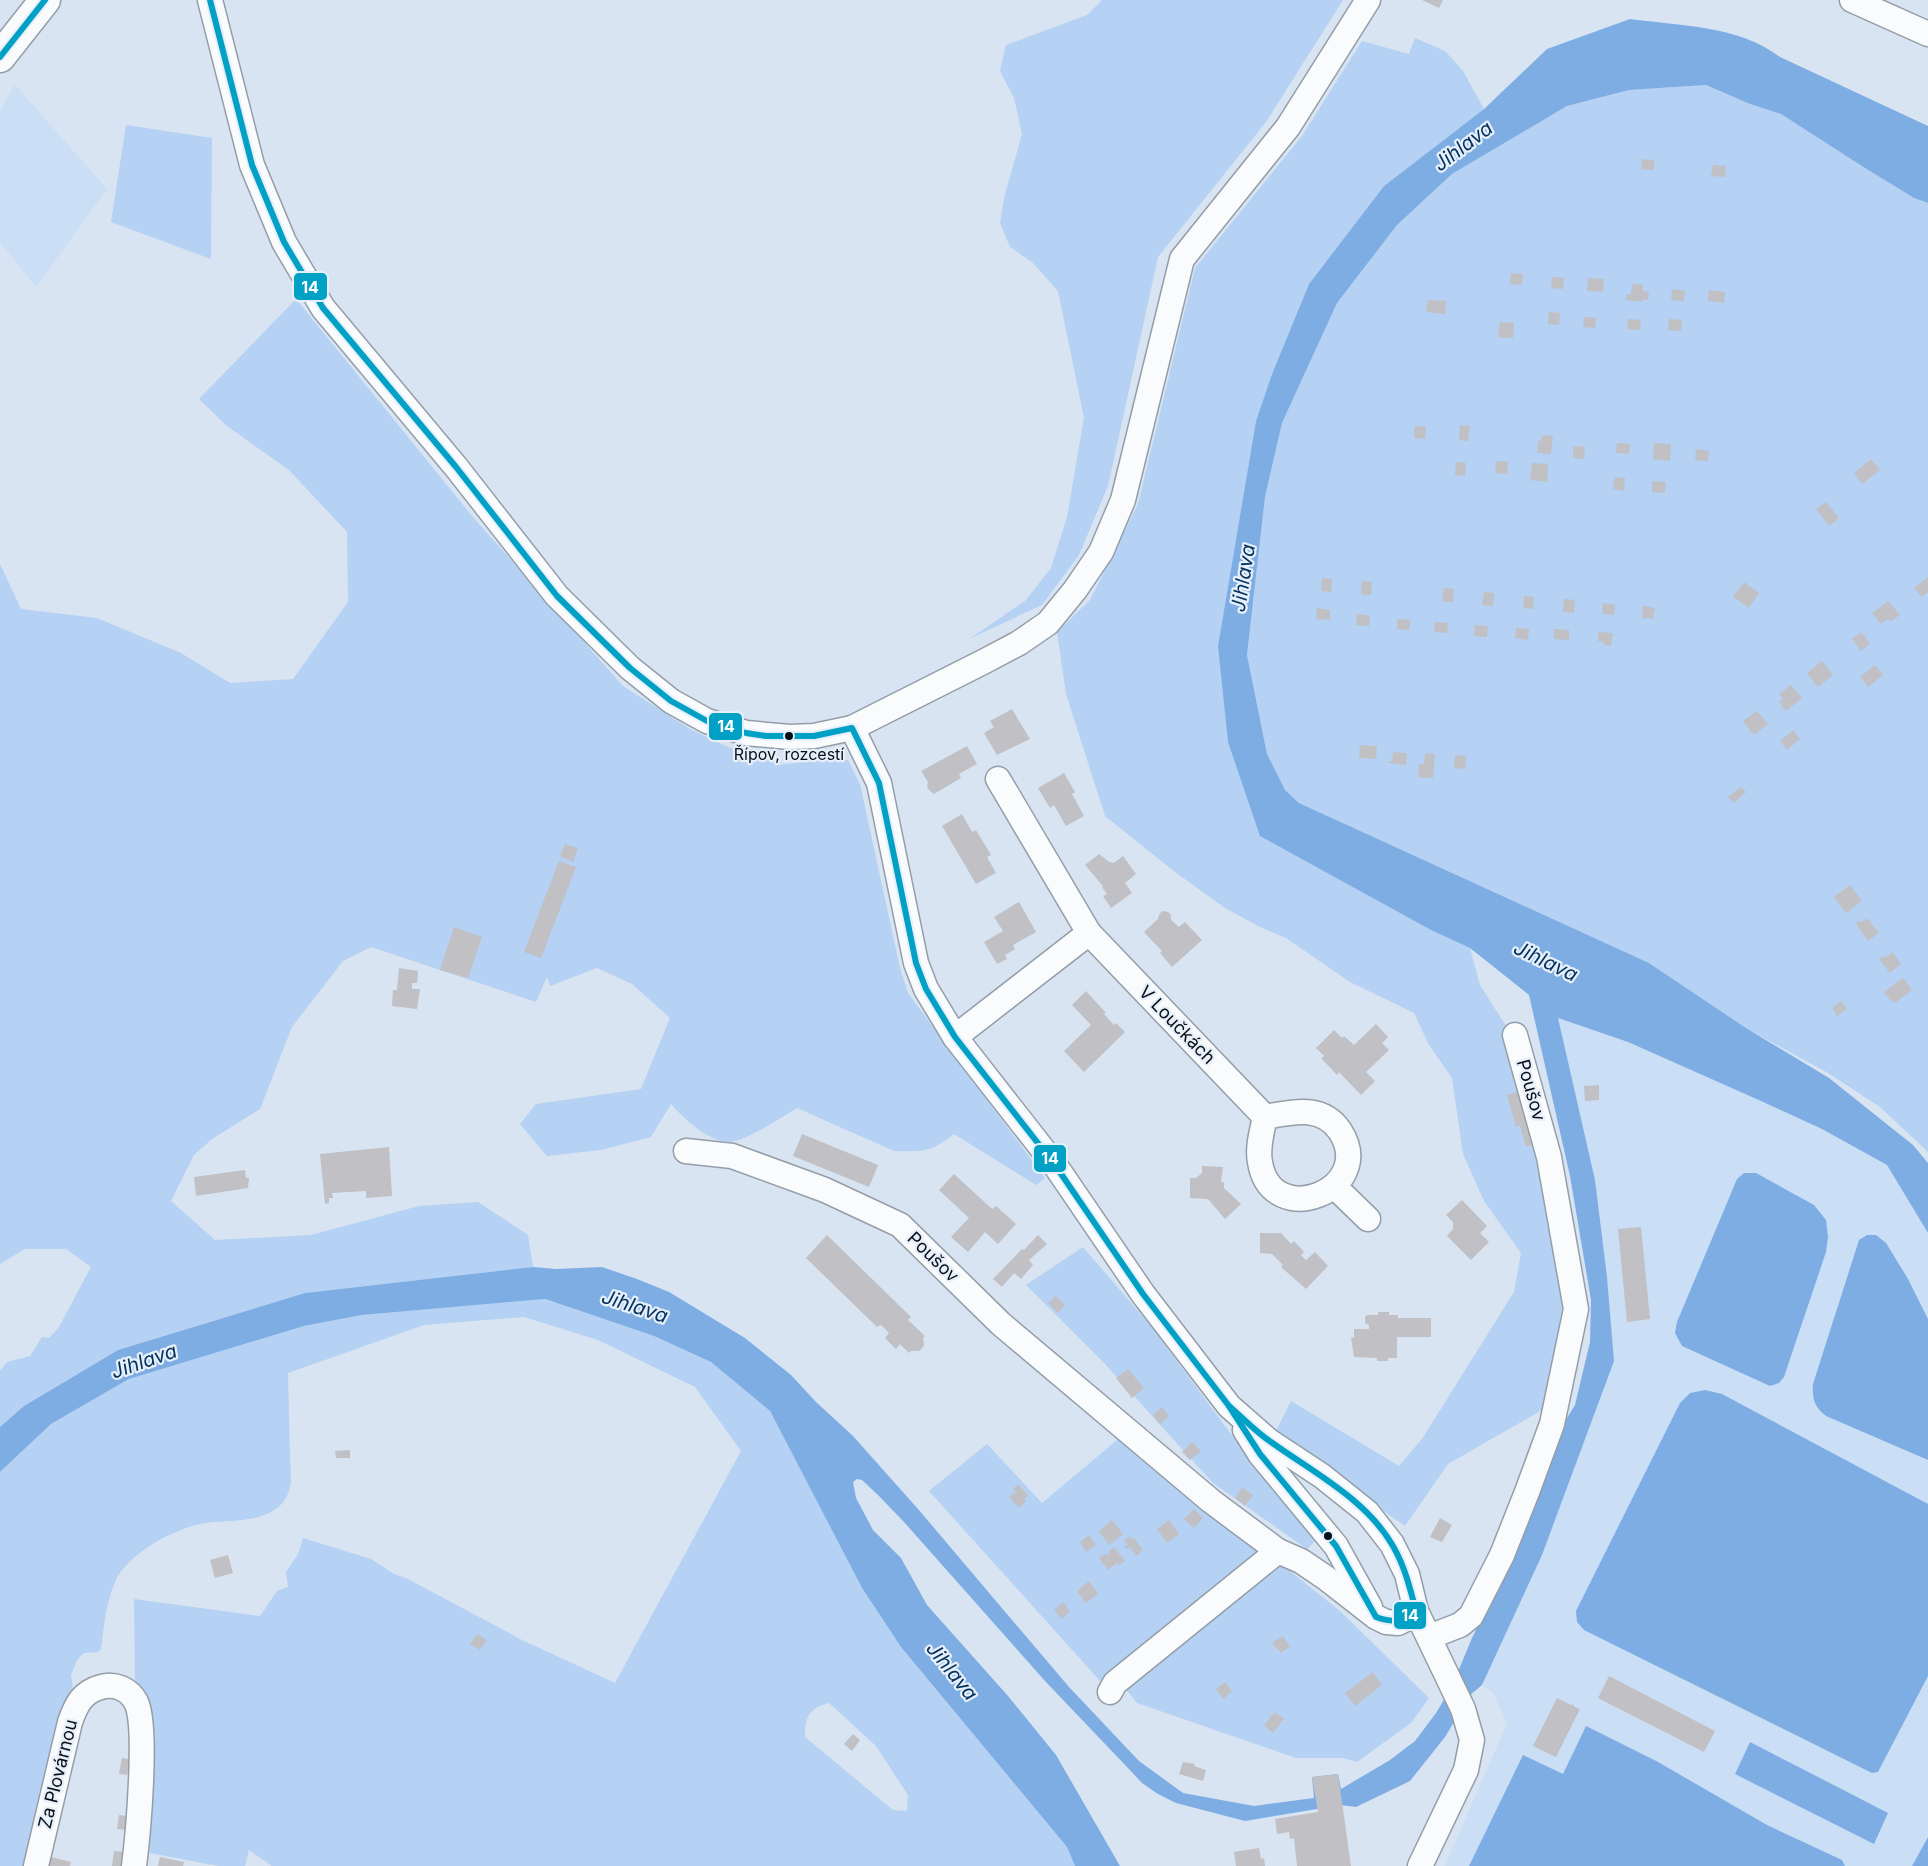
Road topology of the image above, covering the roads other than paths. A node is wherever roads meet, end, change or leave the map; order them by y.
1 (45, 0) edge
2 (210, 0) edge
3 (1368, 0) edge
4 (1852, 0) edge
5 (1928, 34) edge
6 (0, 57) edge
7 (852, 728) junction
8 (998, 779) dead end
9 (1089, 933) junction
10 (1515, 1035) dead end
11 (955, 1037) junction
12 (1265, 1117) junction
13 (686, 1151) dead end
14 (1334, 1186) junction
15 (1368, 1219) dead end
16 (1229, 1406) junction
17 (1278, 1551) junction
18 (1416, 1611) junction
19 (1376, 1617) junction
20 (1429, 1636) junction
21 (1110, 1692) dead end
22 (36, 1866) edge
23 (134, 1866) edge
24 (1420, 1866) edge

1 - 6 main road
2 - 7 street
3 - 7 street
4 - 5 street
7 - 11 street
8 - 9 street, V Loučkách
9 - 11 street
9 - 12 street, V Loučkách
10 - 20 street, Poušov
11 - 16 street
12 - 14 street
12 - 14 street
13 - 17 street, Poušov
14 - 15 street
16 - 18 street
16 - 19 street
17 - 19 street, Poušov
17 - 21 street
18 - 19 street
18 - 20 street
20 - 24 street
22 - 23 street, Za Plovárnou

